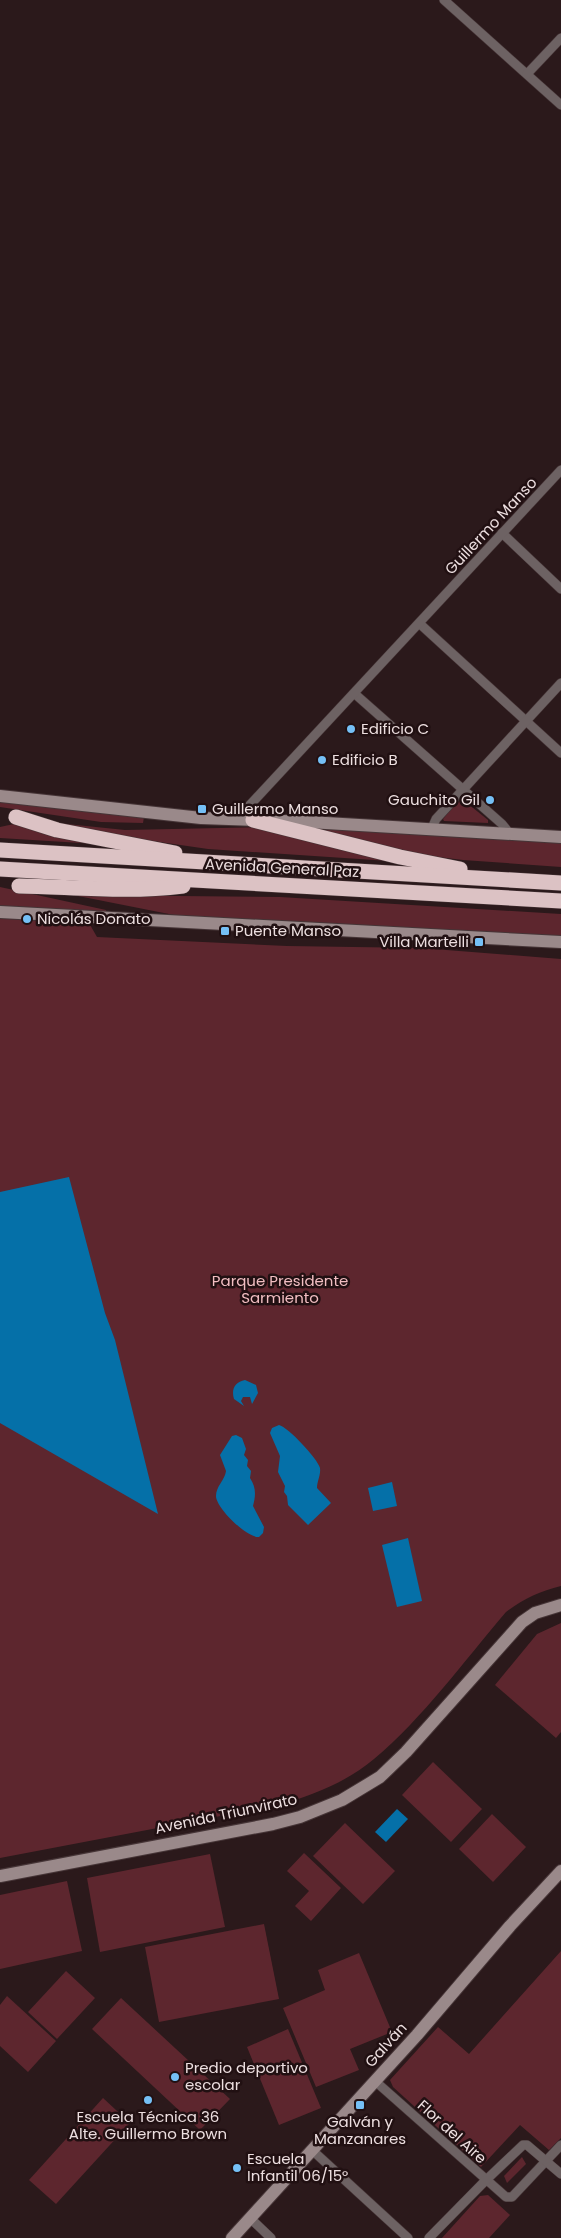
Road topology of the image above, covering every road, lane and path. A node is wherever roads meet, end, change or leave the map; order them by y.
1 (444, 0) edge
2 (561, 38) edge
3 (527, 74) junction
4 (561, 106) edge
5 (561, 470) edge
6 (502, 533) junction
7 (561, 588) edge
8 (420, 624) junction
9 (561, 683) edge
10 (355, 694) junction
11 (526, 721) junction
12 (561, 753) edge
13 (463, 791) junction
14 (0, 796) edge
15 (16, 817) dead end
16 (236, 820) junction
17 (253, 820) junction
18 (431, 830) junction
19 (510, 834) junction
20 (561, 837) edge
21 (0, 850) edge
22 (212, 862) junction
23 (0, 869) edge
24 (515, 880) junction
25 (219, 882) junction
26 (561, 883) edge
27 (19, 886) dead end
28 (561, 901) edge
29 (0, 912) edge
30 (561, 942) edge
31 (561, 1606) edge
32 (561, 1871) edge
33 (0, 1876) edge
34 (375, 2081) junction
35 (561, 2145) edge
36 (312, 2150) junction
37 (546, 2161) junction
38 (561, 2174) edge
39 (485, 2181) junction
40 (250, 2218) junction
41 (232, 2238) edge
42 (272, 2238) edge
43 (408, 2238) edge
44 (429, 2238) edge

1 - 3 street
2 - 3 street
3 - 4 street
5 - 6 street, Guillermo Manso
6 - 7 street
6 - 8 street, Guillermo Manso
8 - 10 street, Guillermo Manso
8 - 11 street
9 - 11 street
10 - 13 street
10 - 16 street, Guillermo Manso
11 - 12 street
11 - 13 street
13 - 18 street
13 - 19 street
14 - 16 street
15 - 22 highway
16 - 17 street
17 - 18 street
17 - 24 highway
18 - 19 street
19 - 20 street
21 - 22 highway, Avenida General Paz
22 - 24 highway, Avenida General Paz
23 - 25 highway, Avenida General Paz
24 - 26 highway, Avenida General Paz
25 - 27 highway
25 - 28 highway, Avenida General Paz
29 - 30 street
31 - 33 street, Avenida Triunvirato
32 - 34 street, Galván
34 - 36 street, Galván
34 - 39 street, Flor del Aire
35 - 37 street
36 - 40 street, Galván
36 - 43 street
37 - 38 street
37 - 39 street
37 - 39 street, Flor del Aire
39 - 44 street
40 - 41 street, Galván
40 - 42 street

